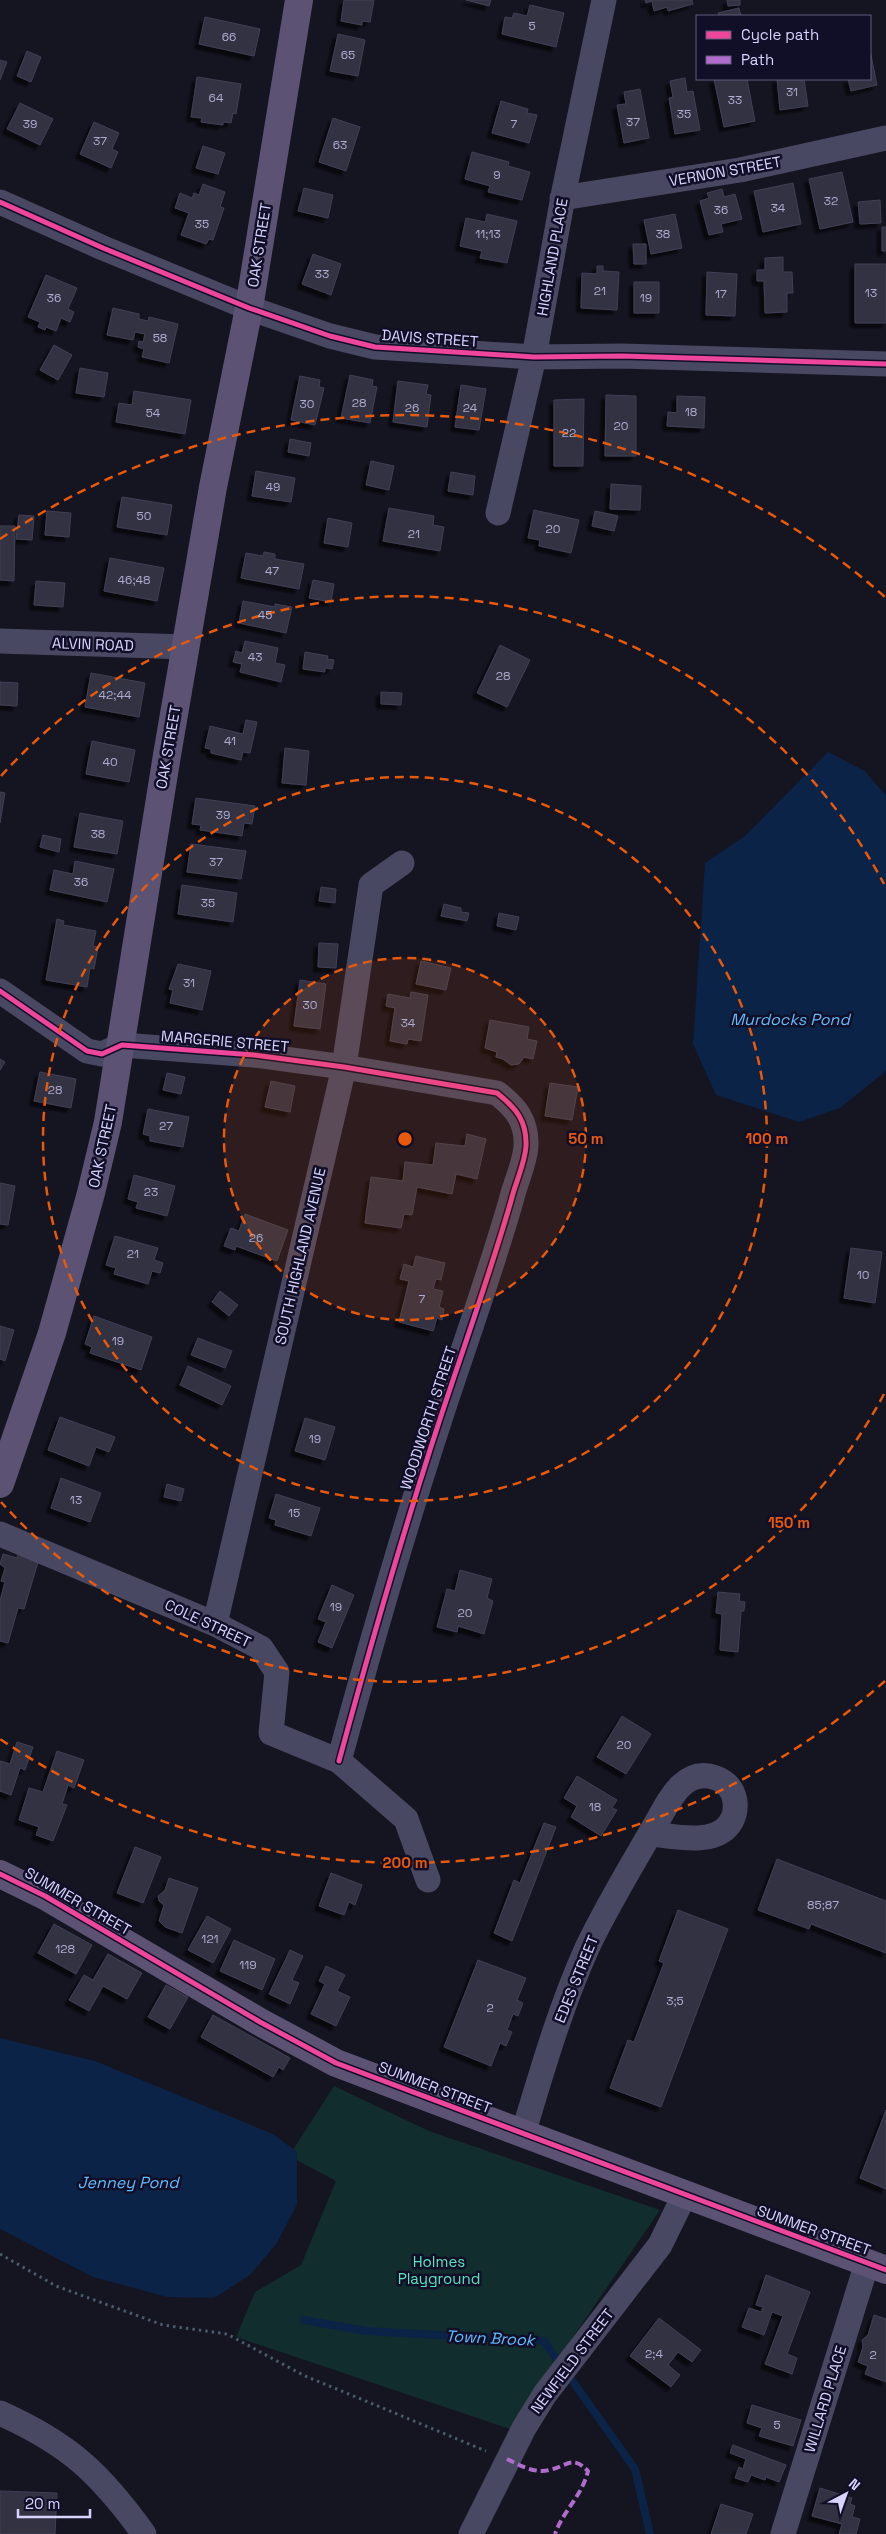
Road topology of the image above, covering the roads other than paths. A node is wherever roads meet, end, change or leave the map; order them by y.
1 (299, 0) edge
2 (604, 0) edge
3 (886, 138) edge
4 (562, 198) junction
5 (0, 202) edge
6 (249, 308) junction
7 (534, 356) junction
8 (886, 364) edge
9 (498, 513) dead end
10 (0, 641) edge
11 (186, 647) junction
12 (402, 863) dead end
13 (0, 991) edge
14 (122, 1045) junction
15 (344, 1067) junction
16 (497, 1093) joint
17 (0, 1484) edge
18 (0, 1534) edge
19 (215, 1624) junction
20 (339, 1761) junction
21 (651, 1834) dead end
22 (0, 1874) edge
23 (428, 1880) dead end
24 (523, 2134) junction
25 (684, 2196) junction
26 (876, 2267) edge
27 (0, 2414) edge
28 (144, 2534) edge
29 (471, 2534) edge
30 (783, 2534) edge

1 - 6 main road, OAK STREET
2 - 4 street, HIGHLAND PLACE
3 - 4 street, VERNON STREET
4 - 7 street, HIGHLAND PLACE
5 - 6 street, DAVIS STREET
6 - 7 street, DAVIS STREET
6 - 11 main road, OAK STREET
7 - 8 street, DAVIS STREET
7 - 9 street, HIGHLAND PLACE
10 - 11 street, ALVIN ROAD
11 - 14 main road, OAK STREET
12 - 15 street, SOUTH HIGHLAND AVENUE
13 - 14 street, MARGERIE STREET
14 - 15 street, MARGERIE STREET
14 - 17 main road, OAK STREET
15 - 16 street, MARGERIE STREET
15 - 19 street, SOUTH HIGHLAND AVENUE
16 - 20 street, WOODWORTH STREET
18 - 19 street, COLE STREET
19 - 20 street, COLE STREET
20 - 23 street, COLE STREET
21 - 24 street, EDES STREET
22 - 24 main road, SUMMER STREET
24 - 25 main road, SUMMER STREET
25 - 26 main road, SUMMER STREET
25 - 29 street, NEWFIELD STREET
26 - 30 street, WILLARD PLACE
27 - 28 street

